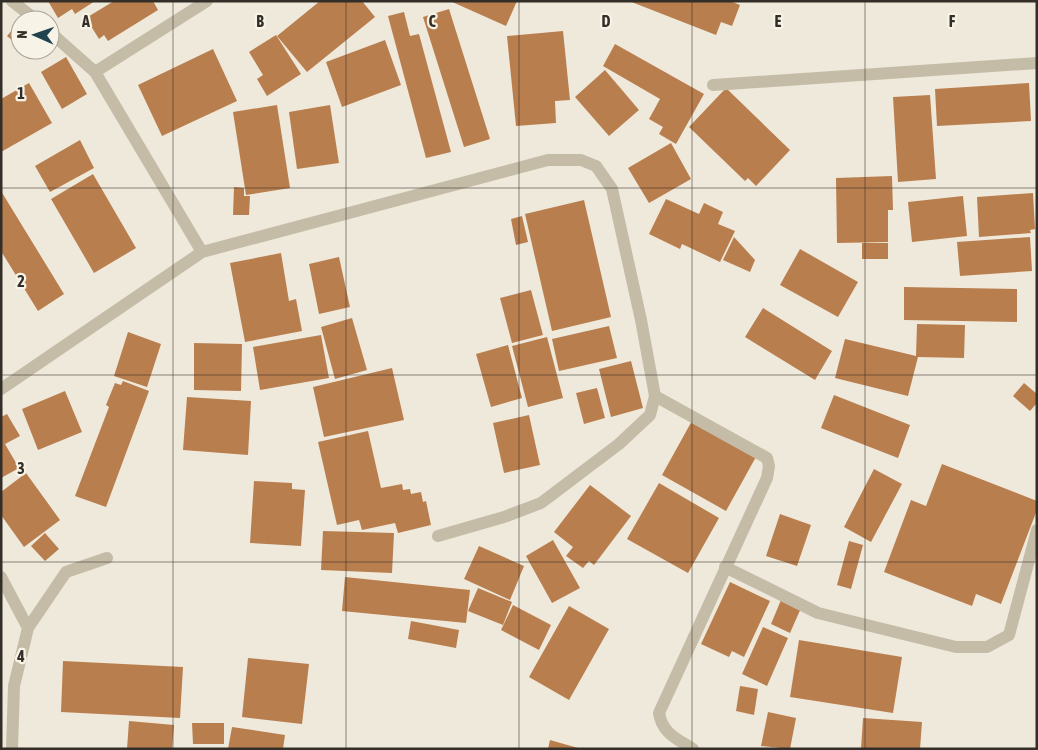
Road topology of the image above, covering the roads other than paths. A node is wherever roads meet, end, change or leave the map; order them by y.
1 (12, 1) edge
2 (206, 1) edge
3 (23, 10) edge
4 (60, 41) edge
5 (1037, 64) edge
6 (95, 72) junction
7 (713, 86) dead end
8 (202, 252) junction
9 (1, 388) edge
10 (655, 396) junction
11 (1037, 530) edge
12 (438, 536) dead end
13 (108, 558) dead end
14 (725, 567) junction
15 (1, 578) edge
16 (28, 628) junction
17 (12, 749) edge
18 (693, 749) edge

1 - 3 street
2 - 6 street
4 - 6 street
5 - 7 street
6 - 8 street
8 - 9 street
8 - 10 street
10 - 12 street
10 - 14 street
11 - 14 street
13 - 16 street
14 - 18 street
15 - 16 street
16 - 17 street

